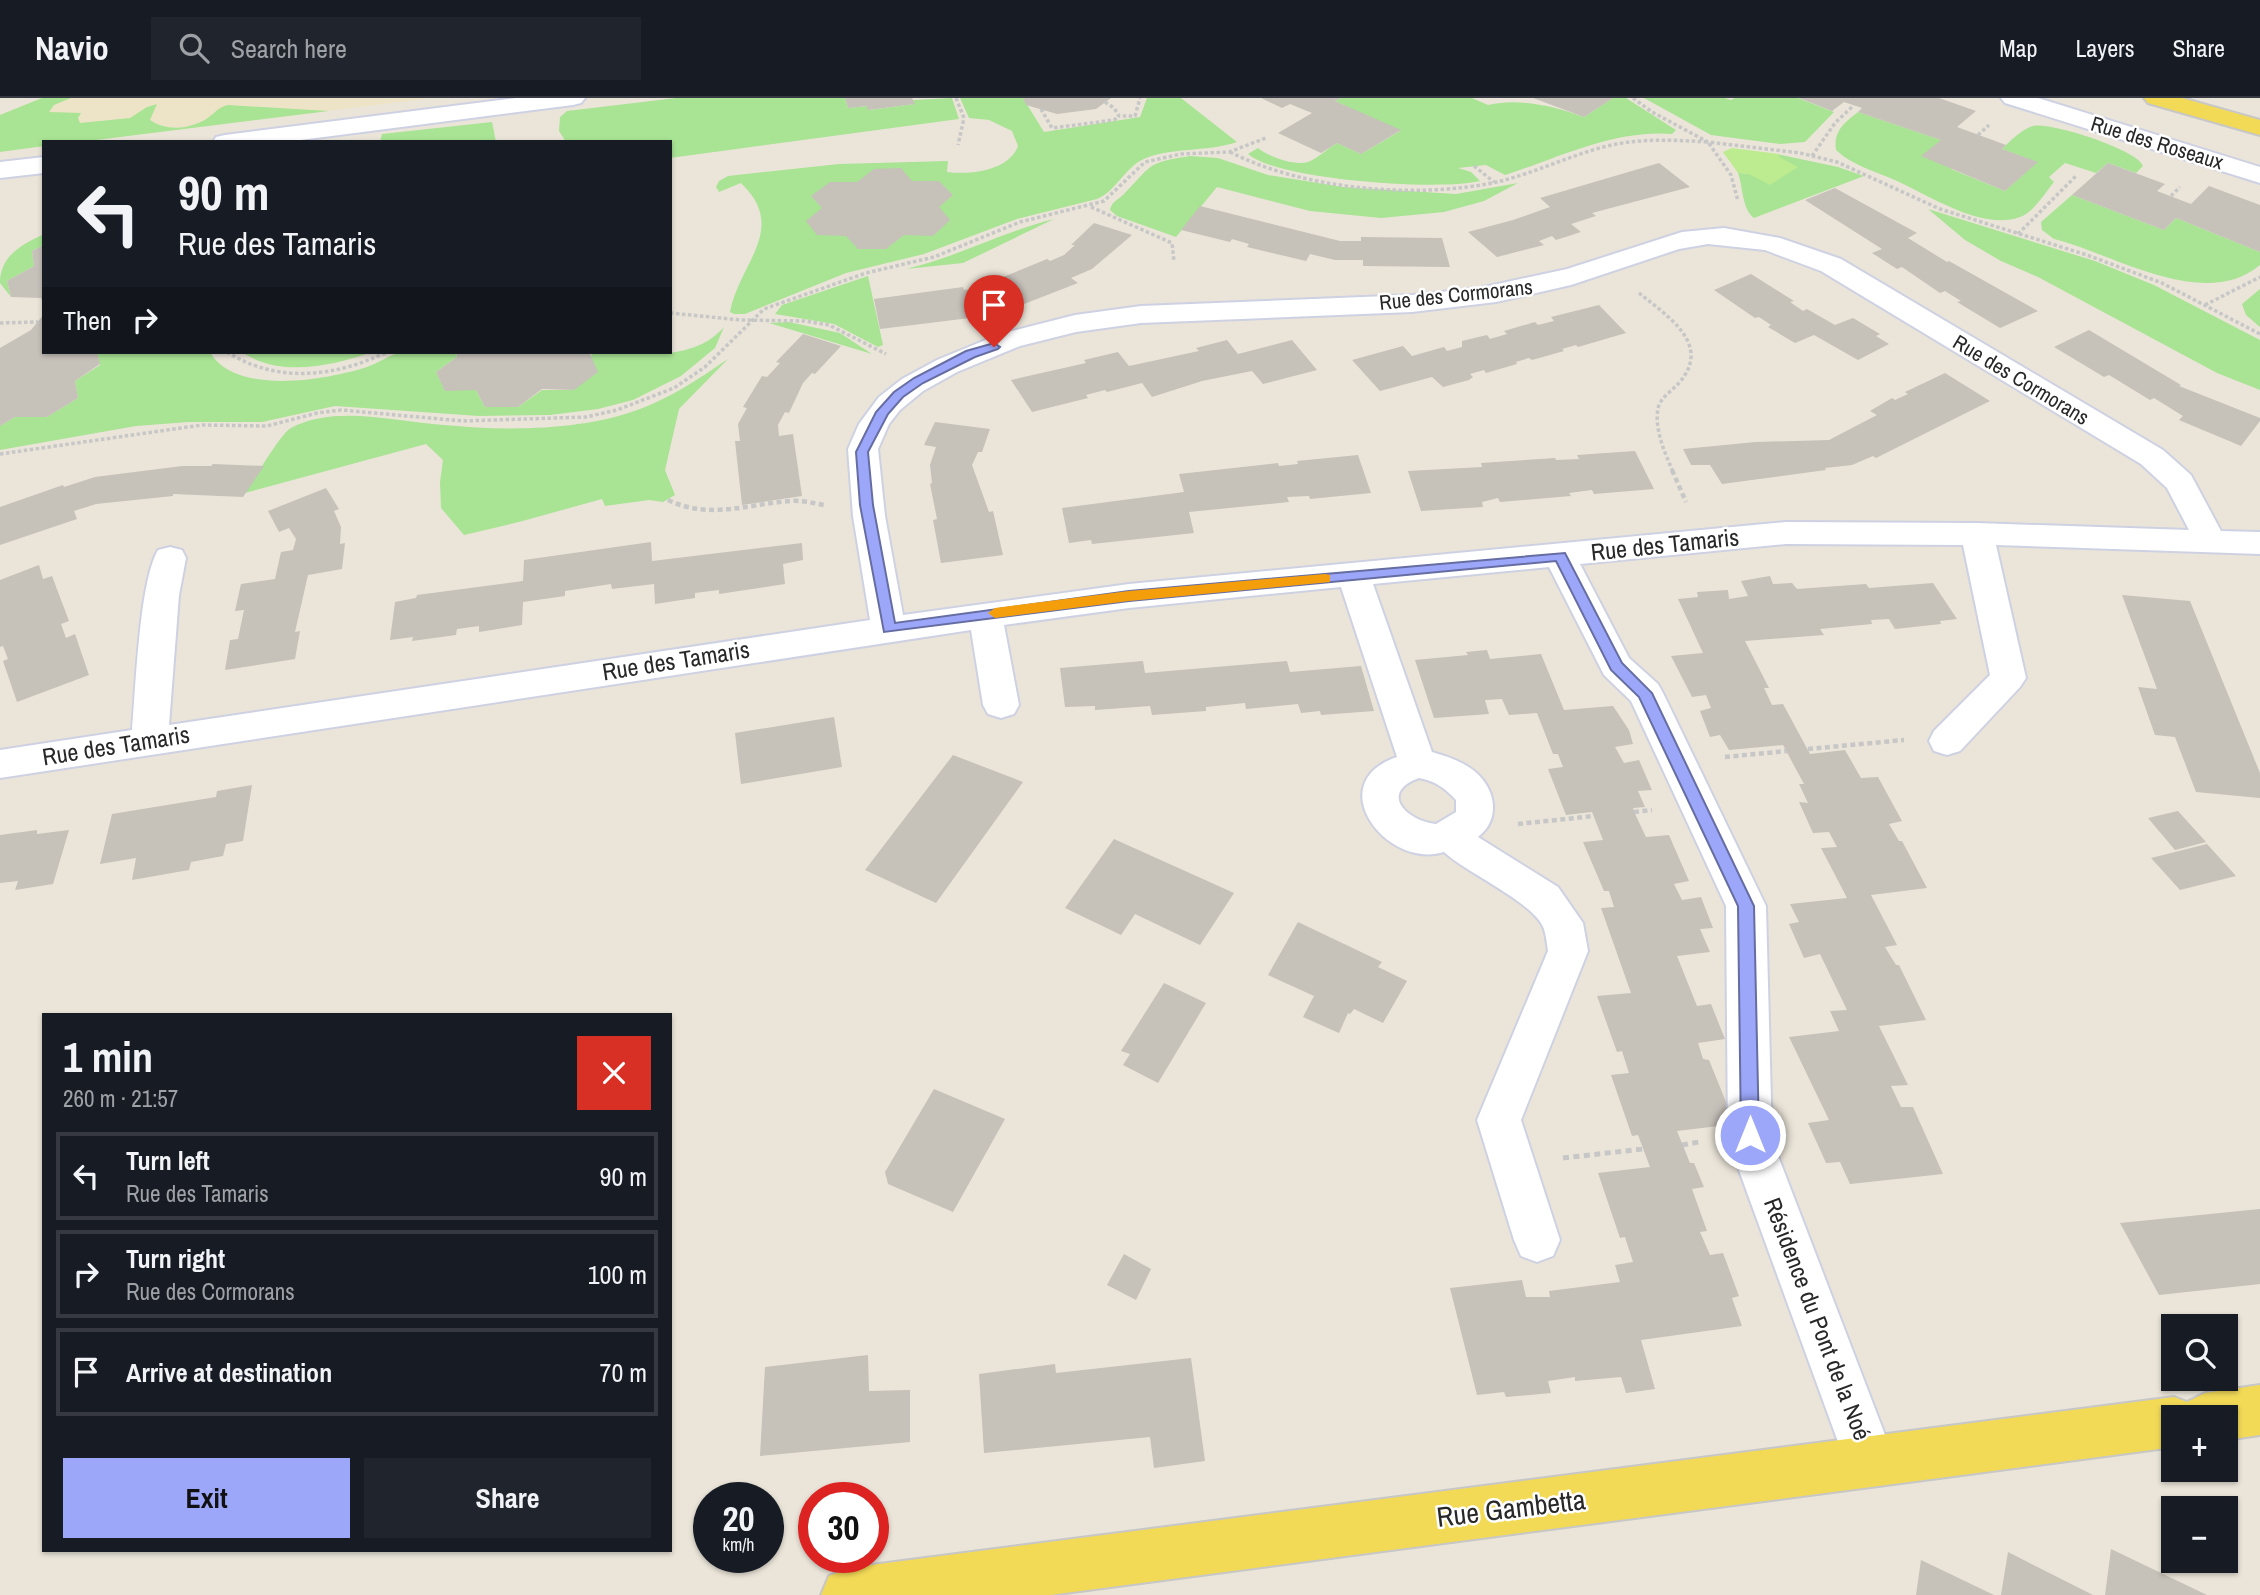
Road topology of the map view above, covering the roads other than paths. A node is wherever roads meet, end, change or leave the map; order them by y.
1 (573, 98) edge
2 (2014, 98) edge
3 (2156, 98) edge
4 (2260, 128) edge
5 (241, 140) edge
6 (42, 164) edge
7 (0, 170) edge
8 (2260, 175) edge
9 (1977, 534) junction
10 (2210, 540) junction
11 (2260, 543) edge
12 (1560, 556) junction
13 (170, 558) dead end
14 (1354, 576) junction
15 (985, 614) junction
16 (889, 629) junction
17 (1000, 705) dead end
18 (149, 741) junction
19 (1947, 741) road end
20 (0, 764) edge
21 (1418, 765) junction
22 (1461, 829) junction
23 (1537, 1240) dead end
24 (2260, 1410) edge
25 (2238, 1413) edge
26 (2161, 1424) edge
27 (1870, 1461) junction
28 (848, 1595) edge

1 - 5 street
2 - 8 street, Rue des Roseaux
3 - 4 main road
6 - 7 street
9 - 10 street, Rue des Tamaris
9 - 12 street, Rue des Tamaris
9 - 19 street
10 - 11 street, Rue des Tamaris
10 - 16 street, Rue des Cormorans
12 - 14 street, Rue des Tamaris
12 - 27 street, Résidence du Pont de la Noé
13 - 18 street
14 - 15 street, Rue des Tamaris
14 - 21 street
15 - 16 street, Rue des Tamaris
15 - 17 street
16 - 18 street, Rue des Tamaris
18 - 20 street, Rue des Tamaris
21 - 22 street
21 - 22 street
22 - 23 street
24 - 25 main road
26 - 27 main road, Rue Gambetta
27 - 28 main road, Rue Gambetta

